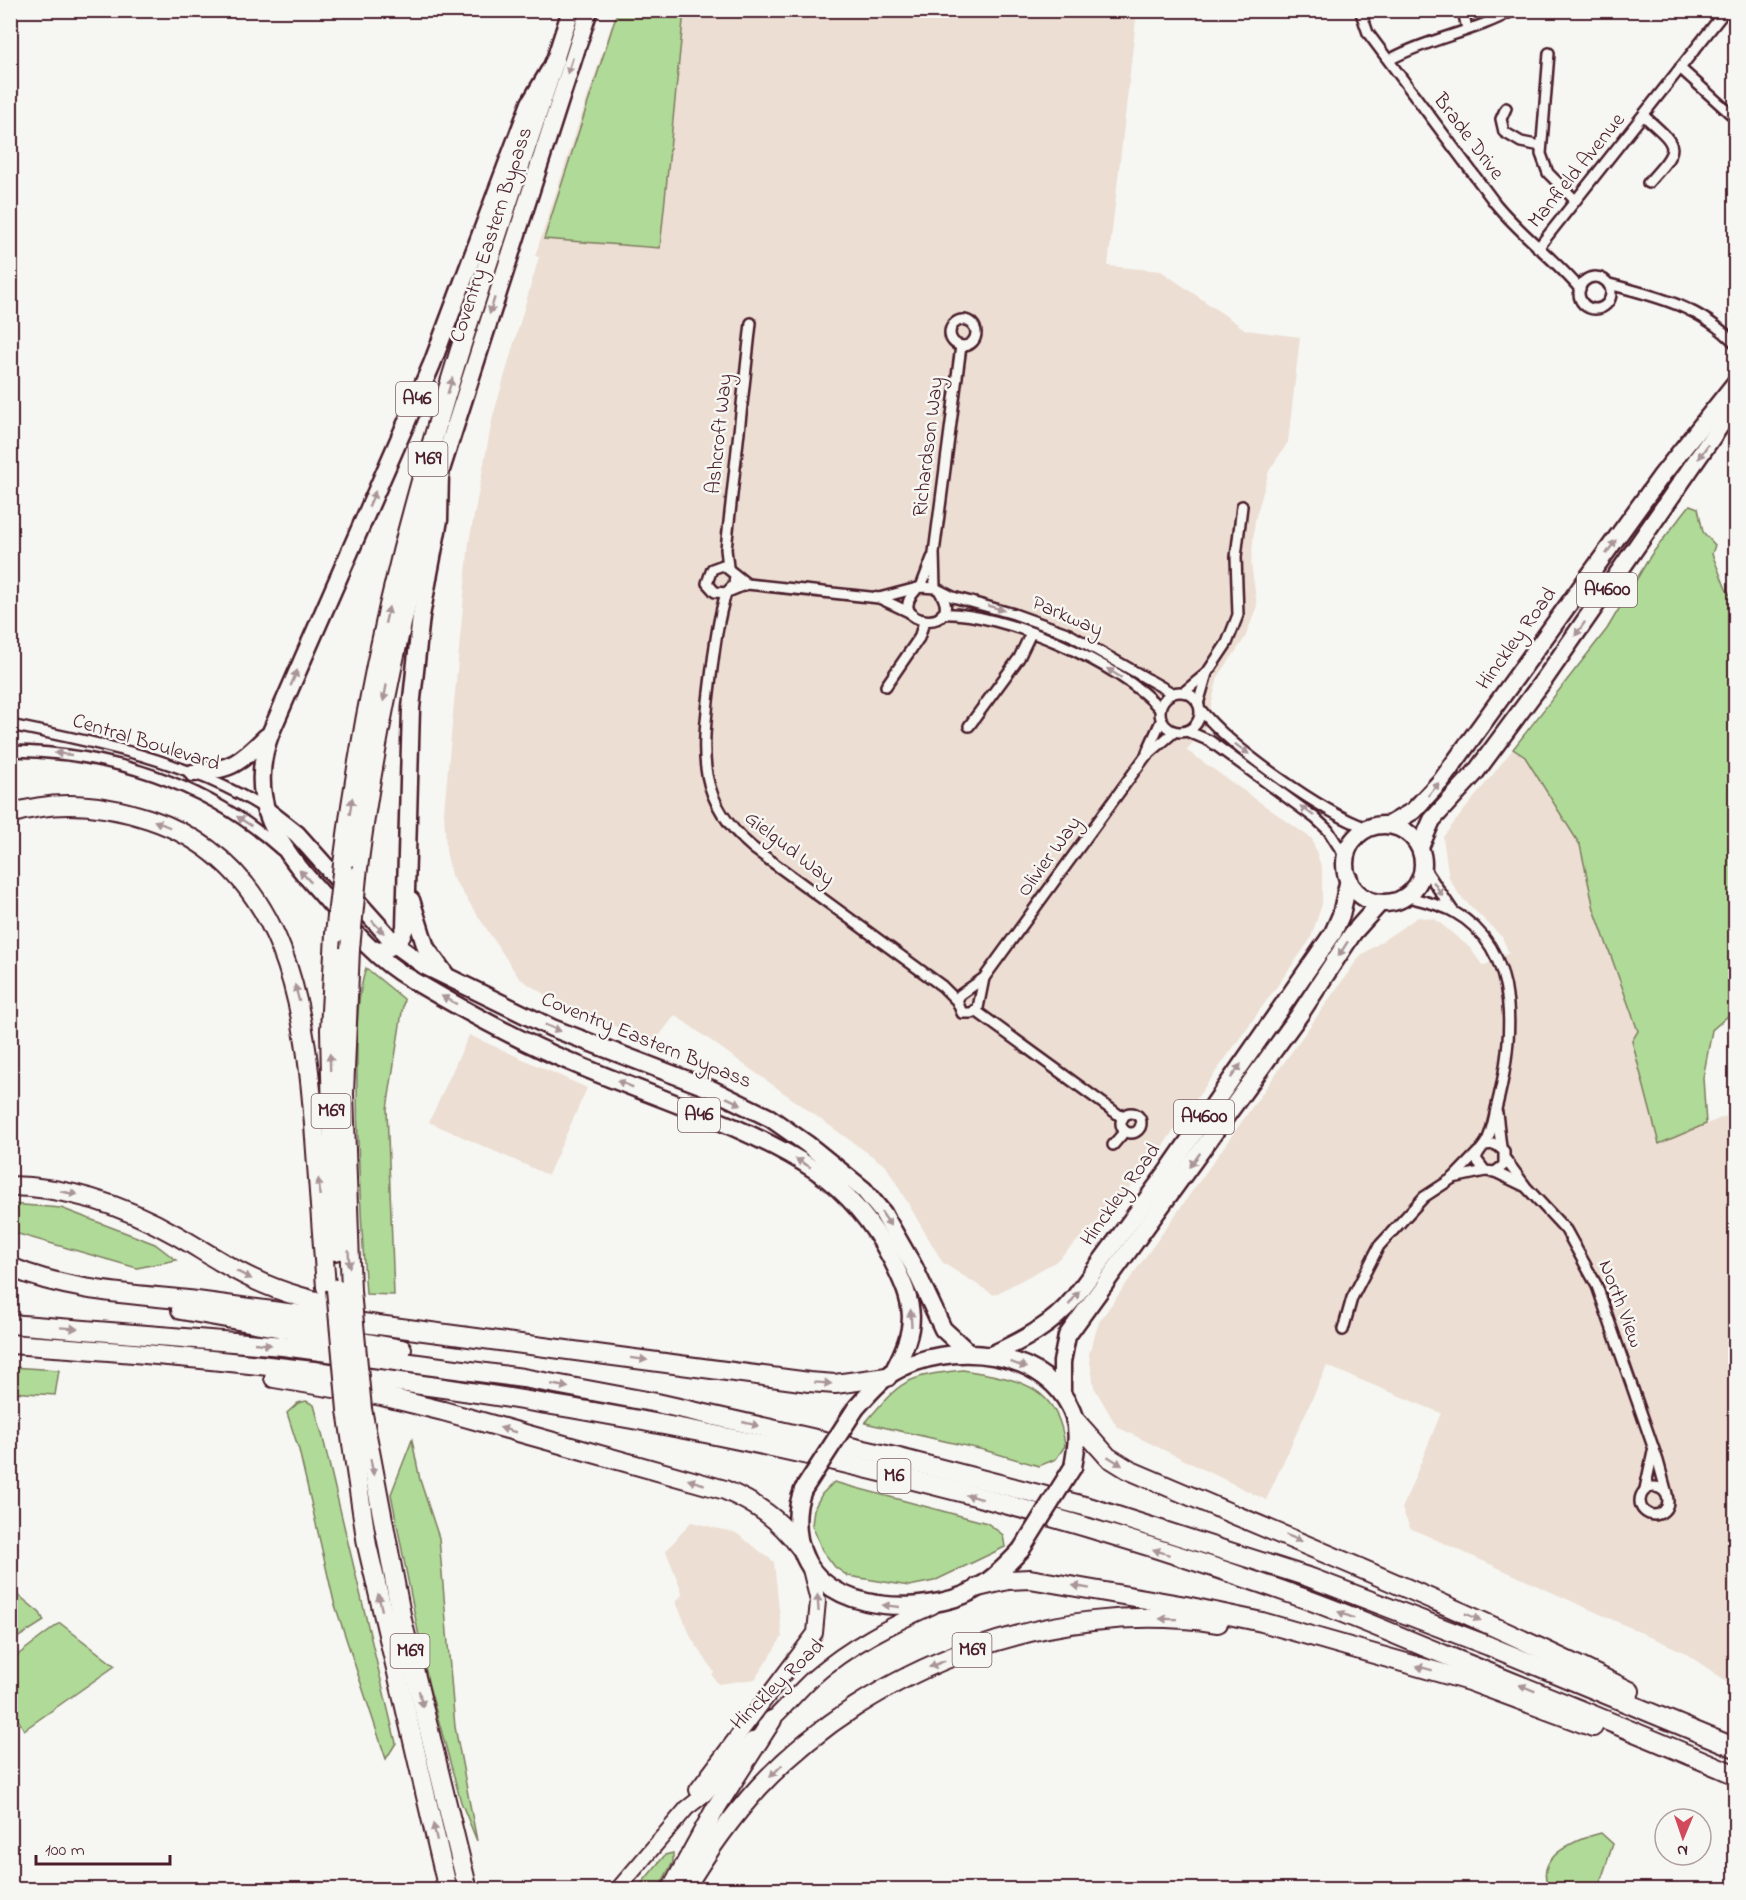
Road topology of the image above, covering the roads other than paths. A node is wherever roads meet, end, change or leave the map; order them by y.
1 (571, 10) edge
2 (589, 10) edge
3 (1360, 10) edge
4 (1463, 10) edge
5 (1514, 10) edge
6 (1721, 12) edge
7 (1467, 29) junction
8 (1549, 53) dead end
9 (1389, 60) junction
10 (554, 63) junction
11 (1680, 68) junction
12 (1506, 108) dead end
13 (1732, 115) dead end
14 (1644, 116) junction
15 (1541, 146) junction
16 (1648, 183) dead end
17 (1575, 200) junction
18 (1538, 248) junction
19 (1582, 285) junction
20 (1610, 289) junction
21 (751, 323) dead end
22 (1731, 336) edge
23 (1736, 344) edge
24 (961, 345) dead end
25 (1736, 382) edge
26 (1736, 403) edge
27 (440, 473) junction
28 (1242, 506) dead end
29 (726, 549) junction
30 (934, 553) junction
31 (718, 565) junction
32 (728, 567) junction
33 (735, 575) junction
34 (747, 584) junction
35 (919, 588) junction
36 (938, 590) junction
37 (715, 592) junction
38 (728, 592) junction
39 (879, 598) junction
40 (911, 613) junction
41 (942, 614) junction
42 (719, 618) junction
43 (924, 622) junction
44 (1031, 633) junction
45 (1208, 673) junction
46 (886, 686) dead end
47 (1184, 692) junction
48 (1172, 693) junction
49 (1199, 706) junction
50 (1160, 709) junction
51 (1161, 721) junction
52 (10, 725) edge
53 (969, 726) dead end
54 (1187, 731) junction
55 (271, 732) junction
56 (1174, 732) junction
57 (10, 751) edge
58 (1145, 757) junction
59 (193, 773) junction
60 (265, 809) junction
61 (10, 814) edge
62 (1389, 825) junction
63 (1366, 828) junction
64 (1420, 847) junction
65 (1344, 855) junction
66 (289, 858) junction
67 (1423, 866) junction
68 (350, 870) junction
69 (1348, 879) junction
70 (407, 888) junction
71 (1406, 896) junction
72 (1380, 903) junction
73 (1453, 912) junction
74 (396, 945) junction
75 (373, 950) junction
76 (984, 978) junction
77 (459, 984) junction
78 (962, 995) junction
79 (978, 999) junction
80 (976, 1011) junction
81 (1497, 1108) junction
82 (1123, 1118) junction
83 (1125, 1131) junction
84 (1113, 1145) dead end
85 (1485, 1145) junction
86 (1501, 1147) junction
87 (1478, 1152) junction
88 (1506, 1160) junction
89 (1485, 1171) junction
90 (1495, 1172) junction
91 (1454, 1178) junction
92 (10, 1186) edge
93 (1526, 1187) junction
94 (10, 1267) edge
95 (338, 1289) junction
96 (106, 1292) junction
97 (10, 1324) edge
98 (1343, 1330) dead end
99 (10, 1344) edge
100 (561, 1349) junction
101 (969, 1353) junction
102 (991, 1355) junction
103 (890, 1375) junction
104 (523, 1378) junction
105 (1062, 1394) junction
106 (355, 1410) junction
107 (1075, 1420) junction
108 (1653, 1450) junction
109 (1646, 1490) junction
110 (1667, 1494) junction
111 (800, 1547) junction
112 (810, 1566) junction
113 (978, 1587) junction
114 (948, 1600) junction
115 (1350, 1647) junction
116 (772, 1720) junction
117 (1736, 1743) edge
118 (1736, 1749) edge
119 (1736, 1775) edge
120 (1736, 1781) edge
121 (687, 1808) junction
122 (448, 1890) edge
123 (468, 1890) edge
124 (617, 1890) edge
125 (670, 1890) edge
126 (684, 1890) edge

1 - 10 highway, A46
2 -> 27 highway, Coventry Eastern Bypass / A46
3 - 9 street, Brade Drive
4 - 7 street
5 - 7 street
6 - 11 street, Manfield Avenue
7 - 9 street
8 - 15 street
9 - 18 street, Brade Drive
55 -> 10 highway, A46
68 -> 10 highway, M69
11 - 13 street
11 - 14 street, Manfield Avenue
12 - 15 street
14 - 16 street, Manfield Avenue
14 - 17 street, Manfield Avenue
15 - 17 street
17 - 18 street, Manfield Avenue
18 - 19 street, Brade Drive
19 - 20 street
19 - 20 street
20 - 22 street
21 - 29 street, Ashcroft Way
22 - 23 street
24 - 30 street, Richardson Way
62 -> 25 highway, Hinckley Road / A4600
26 -> 64 highway, A4600
27 -> 68 highway, M69
27 - 70 highway, A46
28 - 45 street
29 - 31 street, Ashcroft Way
29 - 32 street, Ashcroft Way
30 - 35 street, Richardson Way
30 - 36 street, Richardson Way
31 - 32 street
31 - 37 street, Ashcroft Way
32 - 33 street
33 - 34 street
33 - 38 street
34 - 38 street
34 - 39 street
35 - 36 street
35 - 39 street
35 - 40 street
36 - 41 street
36 -> 48 street, Parkway
37 - 38 street
37 - 42 street, Gielgud Way
38 - 42 street, Gielgud Way
39 - 40 street
40 - 43 street
41 - 43 street
41 - 44 street, Parkway
42 - 78 street, Gielgud Way
43 - 46 street
50 -> 44 street, Parkway
44 - 53 street
45 - 47 street
45 - 49 street
47 - 48 street
47 - 49 street
48 - 50 street
49 - 54 street
49 -> 63 street
50 - 51 street
51 - 56 street
51 - 58 street, Olivier Way
52 - 59 street, Central Boulevard
54 - 56 street
65 -> 54 street
55 - 59 highway, A46
55 - 60 highway, A46
56 - 58 street, Olivier Way
66 -> 57 street, Central Boulevard
58 - 76 street, Olivier Way
59 - 60 street, Central Boulevard
60 - 66 highway, A46
60 -> 74 highway, Coventry Eastern Bypass / A46
95 -> 61 highway
62 - 63 highway
62 - 64 highway
63 - 65 highway
64 - 67 highway
65 - 69 highway
75 -> 66 highway, A46
67 - 71 highway
67 -> 73 street
68 -> 95 highway, M69, bridge
95 -> 68 highway, M69, bridge
69 - 72 highway
102 -> 69 highway, Hinckley Road / A4600
70 - 74 highway, A46
70 - 77 highway, A46
71 - 72 highway
71 - 73 street
72 -> 105 highway, Hinckley Road / A4600
73 - 81 street
74 - 75 highway
74 - 77 highway, Coventry Eastern Bypass / A46
103 -> 75 highway, A46
76 - 78 street, Olivier Way
76 - 79 street, Olivier Way
77 -> 101 highway, Coventry Eastern Bypass / A46
78 - 79 street
78 - 80 street
79 - 80 street
80 - 82 street
81 - 85 street
81 - 86 street
82 - 83 street
82 - 83 street
83 - 84 street
85 - 86 street
85 - 87 street
86 - 88 street
87 - 89 street
87 - 91 street
88 - 90 street
88 - 93 street
89 - 90 street
89 - 91 street
90 - 93 street
91 - 98 street
92 -> 100 highway
93 - 108 street, North View
94 - 96 highway
95 - 106 highway, M69, bridge
95 - 106 highway, M69, bridge
96 - 100 highway
96 - 104 highway
97 -> 104 highway, M6
111 -> 99 highway
119 -> 99 highway, M6
100 -> 103 highway
101 - 102 highway
101 - 103 highway
102 -> 105 highway
103 - 111 highway, bridge
104 -> 118 highway, M6
105 - 107 highway
122 -> 106 highway, M69
106 -> 123 highway, M69
107 - 113 highway, bridge
107 -> 117 highway
108 - 109 street, North View
108 - 110 street, North View
109 - 110 street
109 - 110 street
111 - 112 highway
114 -> 112 highway
121 -> 112 main road, Hinckley Road
113 - 114 highway
115 -> 113 highway
114 - 116 main road, Hinckley Road
120 -> 115 highway
115 -> 126 highway, M69
116 - 121 main road, Hinckley Road
116 - 125 highway
121 - 124 main road, Hinckley Road

